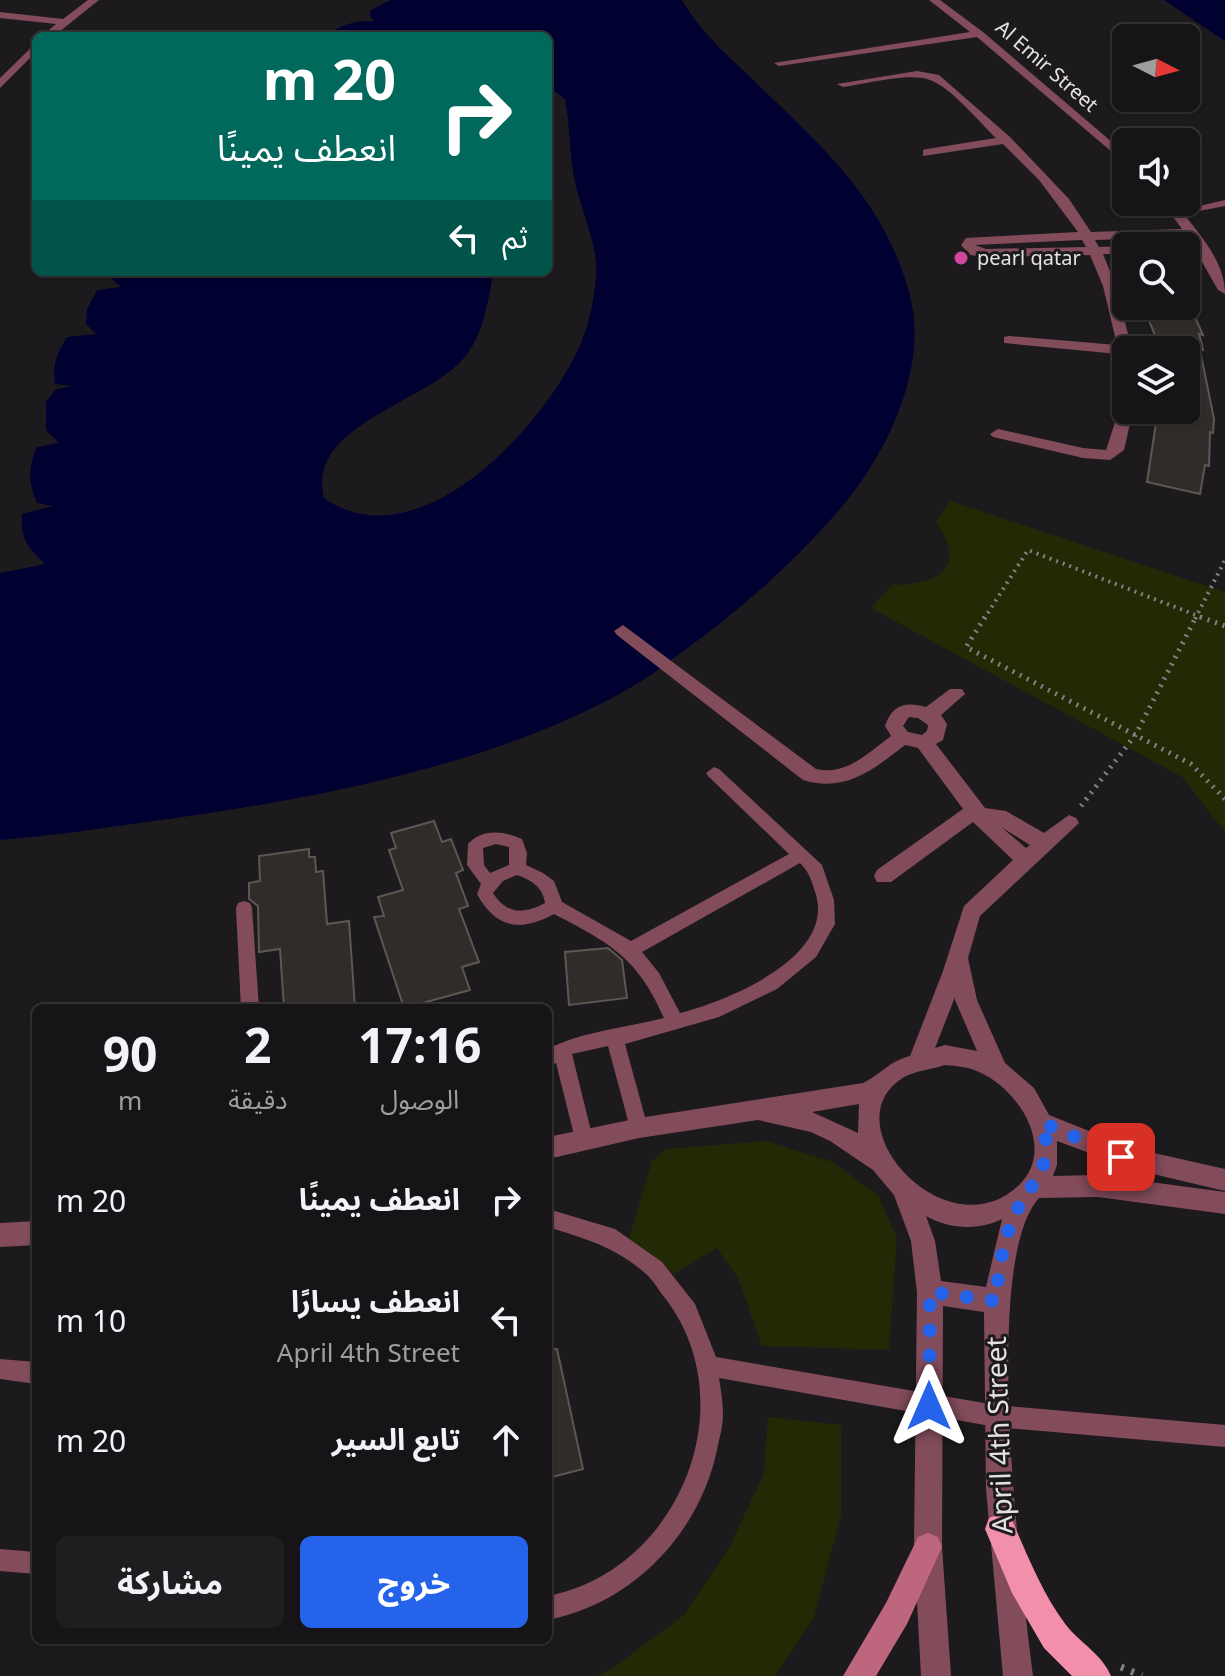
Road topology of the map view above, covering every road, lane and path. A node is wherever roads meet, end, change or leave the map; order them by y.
1 (94, 0) edge
2 (938, 1) edge
3 (0, 15) edge
4 (62, 22) junction
5 (51, 32) edge
6 (979, 34) junction
7 (32, 50) edge
8 (779, 63) dead end
9 (843, 84) dead end
10 (0, 85) edge
11 (1006, 140) junction
12 (1112, 148) edge
13 (927, 153) dead end
14 (1225, 203) edge
15 (1200, 205) edge
16 (1112, 235) edge
17 (1088, 236) junction
18 (1200, 245) edge
19 (1095, 250) junction
20 (1112, 250) edge
21 (1200, 251) edge
22 (1205, 252) junction
23 (1225, 259) edge
24 (1225, 290) edge
25 (1121, 336) edge
26 (1009, 340) dead end
27 (1112, 352) edge
28 (1122, 424) edge
29 (998, 434) dead end
30 (1225, 560) edge
31 (1198, 614) junction
32 (1225, 626) edge
33 (623, 631) dead end
34 (956, 694) dead end
35 (929, 714) junction
36 (1136, 734) junction
37 (902, 738) junction
38 (924, 742) junction
39 (714, 773) dead end
40 (1225, 799) edge
41 (978, 812) junction
42 (1069, 823) joint
43 (1045, 844) junction
44 (801, 855) junction
45 (1028, 861) junction
46 (517, 869) junction
47 (884, 876) dead end
48 (489, 881) junction
49 (554, 906) junction
50 (244, 908) dead end
51 (962, 940) junction
52 (632, 949) junction
53 (250, 1004) edge
54 (675, 1022) junction
55 (615, 1038) junction
56 (555, 1053) edge
57 (920, 1058) junction
58 (996, 1068) junction
59 (878, 1087) junction
60 (739, 1113) junction
61 (1043, 1123) junction
62 (639, 1128) junction
63 (584, 1139) junction
64 (552, 1147) edge
65 (879, 1163) junction
66 (1225, 1180) edge
67 (1030, 1192) junction
68 (905, 1193) junction
69 (1225, 1203) edge
70 (552, 1219) edge
71 (32, 1233) edge
72 (0, 1235) edge
73 (930, 1292) junction
74 (996, 1301) junction
75 (709, 1366) junction
76 (0, 1369) edge
77 (32, 1373) edge
78 (929, 1406) junction
79 (996, 1416) junction
80 (1225, 1436) edge
81 (1000, 1529) junction
82 (928, 1547) junction
83 (0, 1560) edge
84 (32, 1563) edge
85 (552, 1607) edge
86 (858, 1676) edge
87 (936, 1676) edge
88 (1018, 1676) edge
89 (1095, 1676) edge

1 - 4 street
2 - 6 street, Al Emir Street
3 - 4 street
4 - 5 street
6 - 8 street
6 - 12 street, Al Emir Street
7 - 10 street
9 - 11 street
11 - 13 street
11 - 17 street
14 - 15 lane
16 - 17 street
17 - 19 street
17 - 19 street
18 - 22 street
19 - 20 street
19 - 25 street
21 - 22 street
22 - 23 street
22 - 24 street
26 - 27 street
28 - 29 street
30 - 31 path
31 - 32 path
31 - 36 path
31 - 36 path
33 - 37 street
34 - 35 street
35 - 37 street
35 - 38 street
36 - 40 path
36 - 42 path
37 - 38 street
38 - 41 street
39 - 44 lane
41 - 43 street
41 - 45 street
41 - 47 street
42 - 43 street
43 - 45 street
44 - 52 lane
44 - 54 lane
45 - 51 street
46 - 48 lane
46 - 48 lane
46 - 49 lane
48 - 49 lane
49 - 52 lane
50 - 53 lane
51 - 57 street
51 - 58 street
52 - 54 lane
54 - 55 lane
55 - 56 lane
55 - 62 lane
56 - 63 lane
57 - 58 street
57 - 59 street
58 - 61 street
59 - 60 street
59 - 65 street
60 - 62 street
60 - 65 street
61 - 66 street
61 - 67 street
62 - 63 street
63 - 64 street
65 - 68 street
67 - 68 street
67 - 69 street
67 - 74 street, April 4th Street
68 - 73 street
70 - 75 lane
71 - 72 street
73 - 74 street
73 - 78 street
74 - 79 street, April 4th Street
75 - 78 lane
75 - 85 lane
76 - 77 lane
78 - 79 lane
78 - 82 street
79 - 80 lane
79 - 81 street, April 4th Street
81 - 88 street, April 4th Street
81 - 89 highway
82 - 86 main road
82 - 87 street
83 - 84 lane

